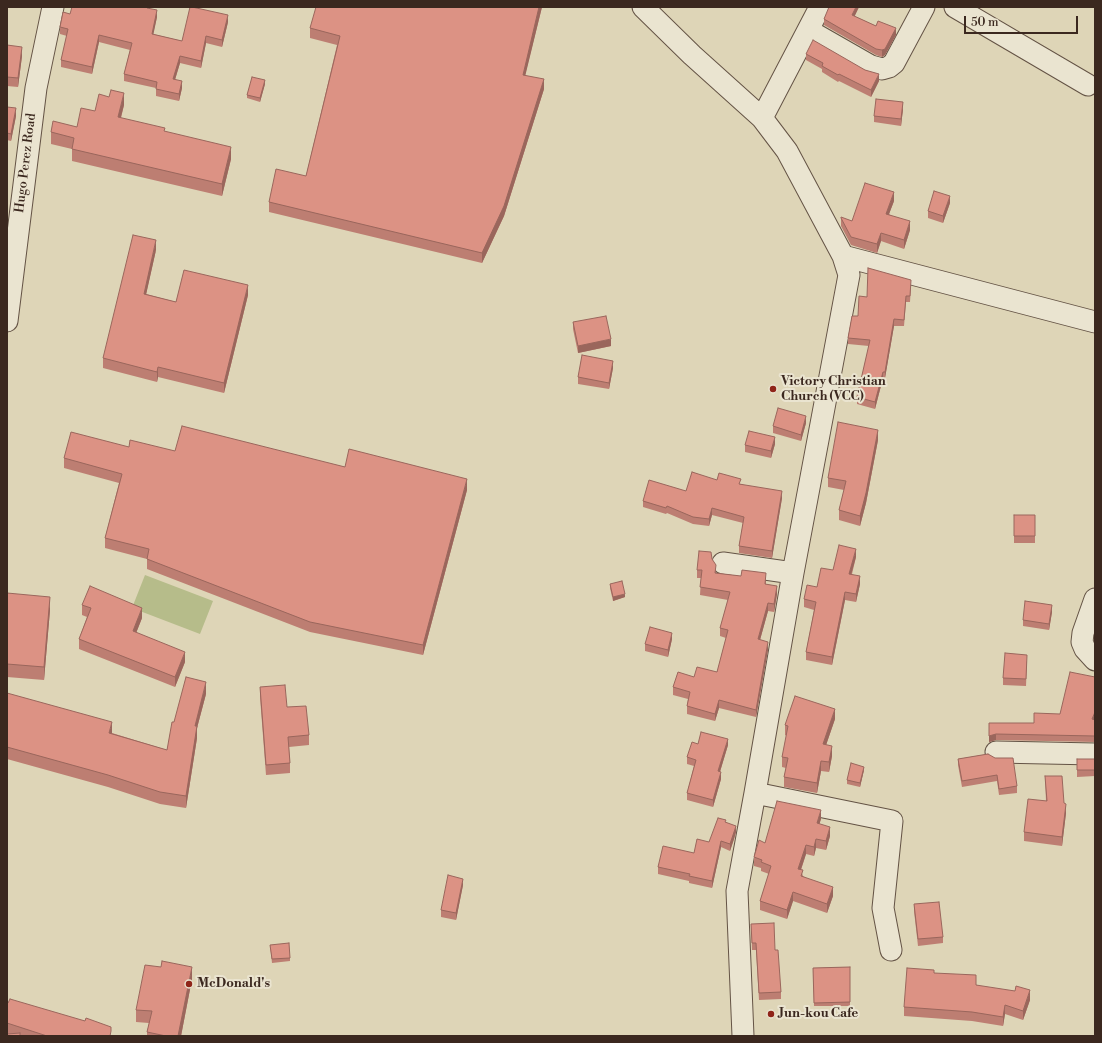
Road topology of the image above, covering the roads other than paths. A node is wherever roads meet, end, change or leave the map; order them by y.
1 (53, 7) edge
2 (643, 7) edge
3 (820, 7) edge
4 (924, 7) edge
5 (955, 7) edge
6 (808, 30) junction
7 (1088, 85) dead end
8 (762, 118) junction
9 (843, 256) junction
10 (8, 312) edge
11 (1095, 322) edge
12 (723, 563) dead end
13 (792, 573) junction
14 (1095, 599) edge
15 (1095, 660) edge
16 (996, 752) dead end
17 (1095, 754) edge
18 (756, 793) junction
19 (891, 950) dead end
20 (743, 1036) edge

1 - 10 street, Hugo Perez Road
2 - 8 street
3 - 6 street
4 - 6 street
5 - 7 street
6 - 8 street
8 - 9 street
9 - 11 street
9 - 13 street
12 - 13 street
13 - 18 street
14 - 15 street
16 - 17 street
18 - 19 street
18 - 20 street

